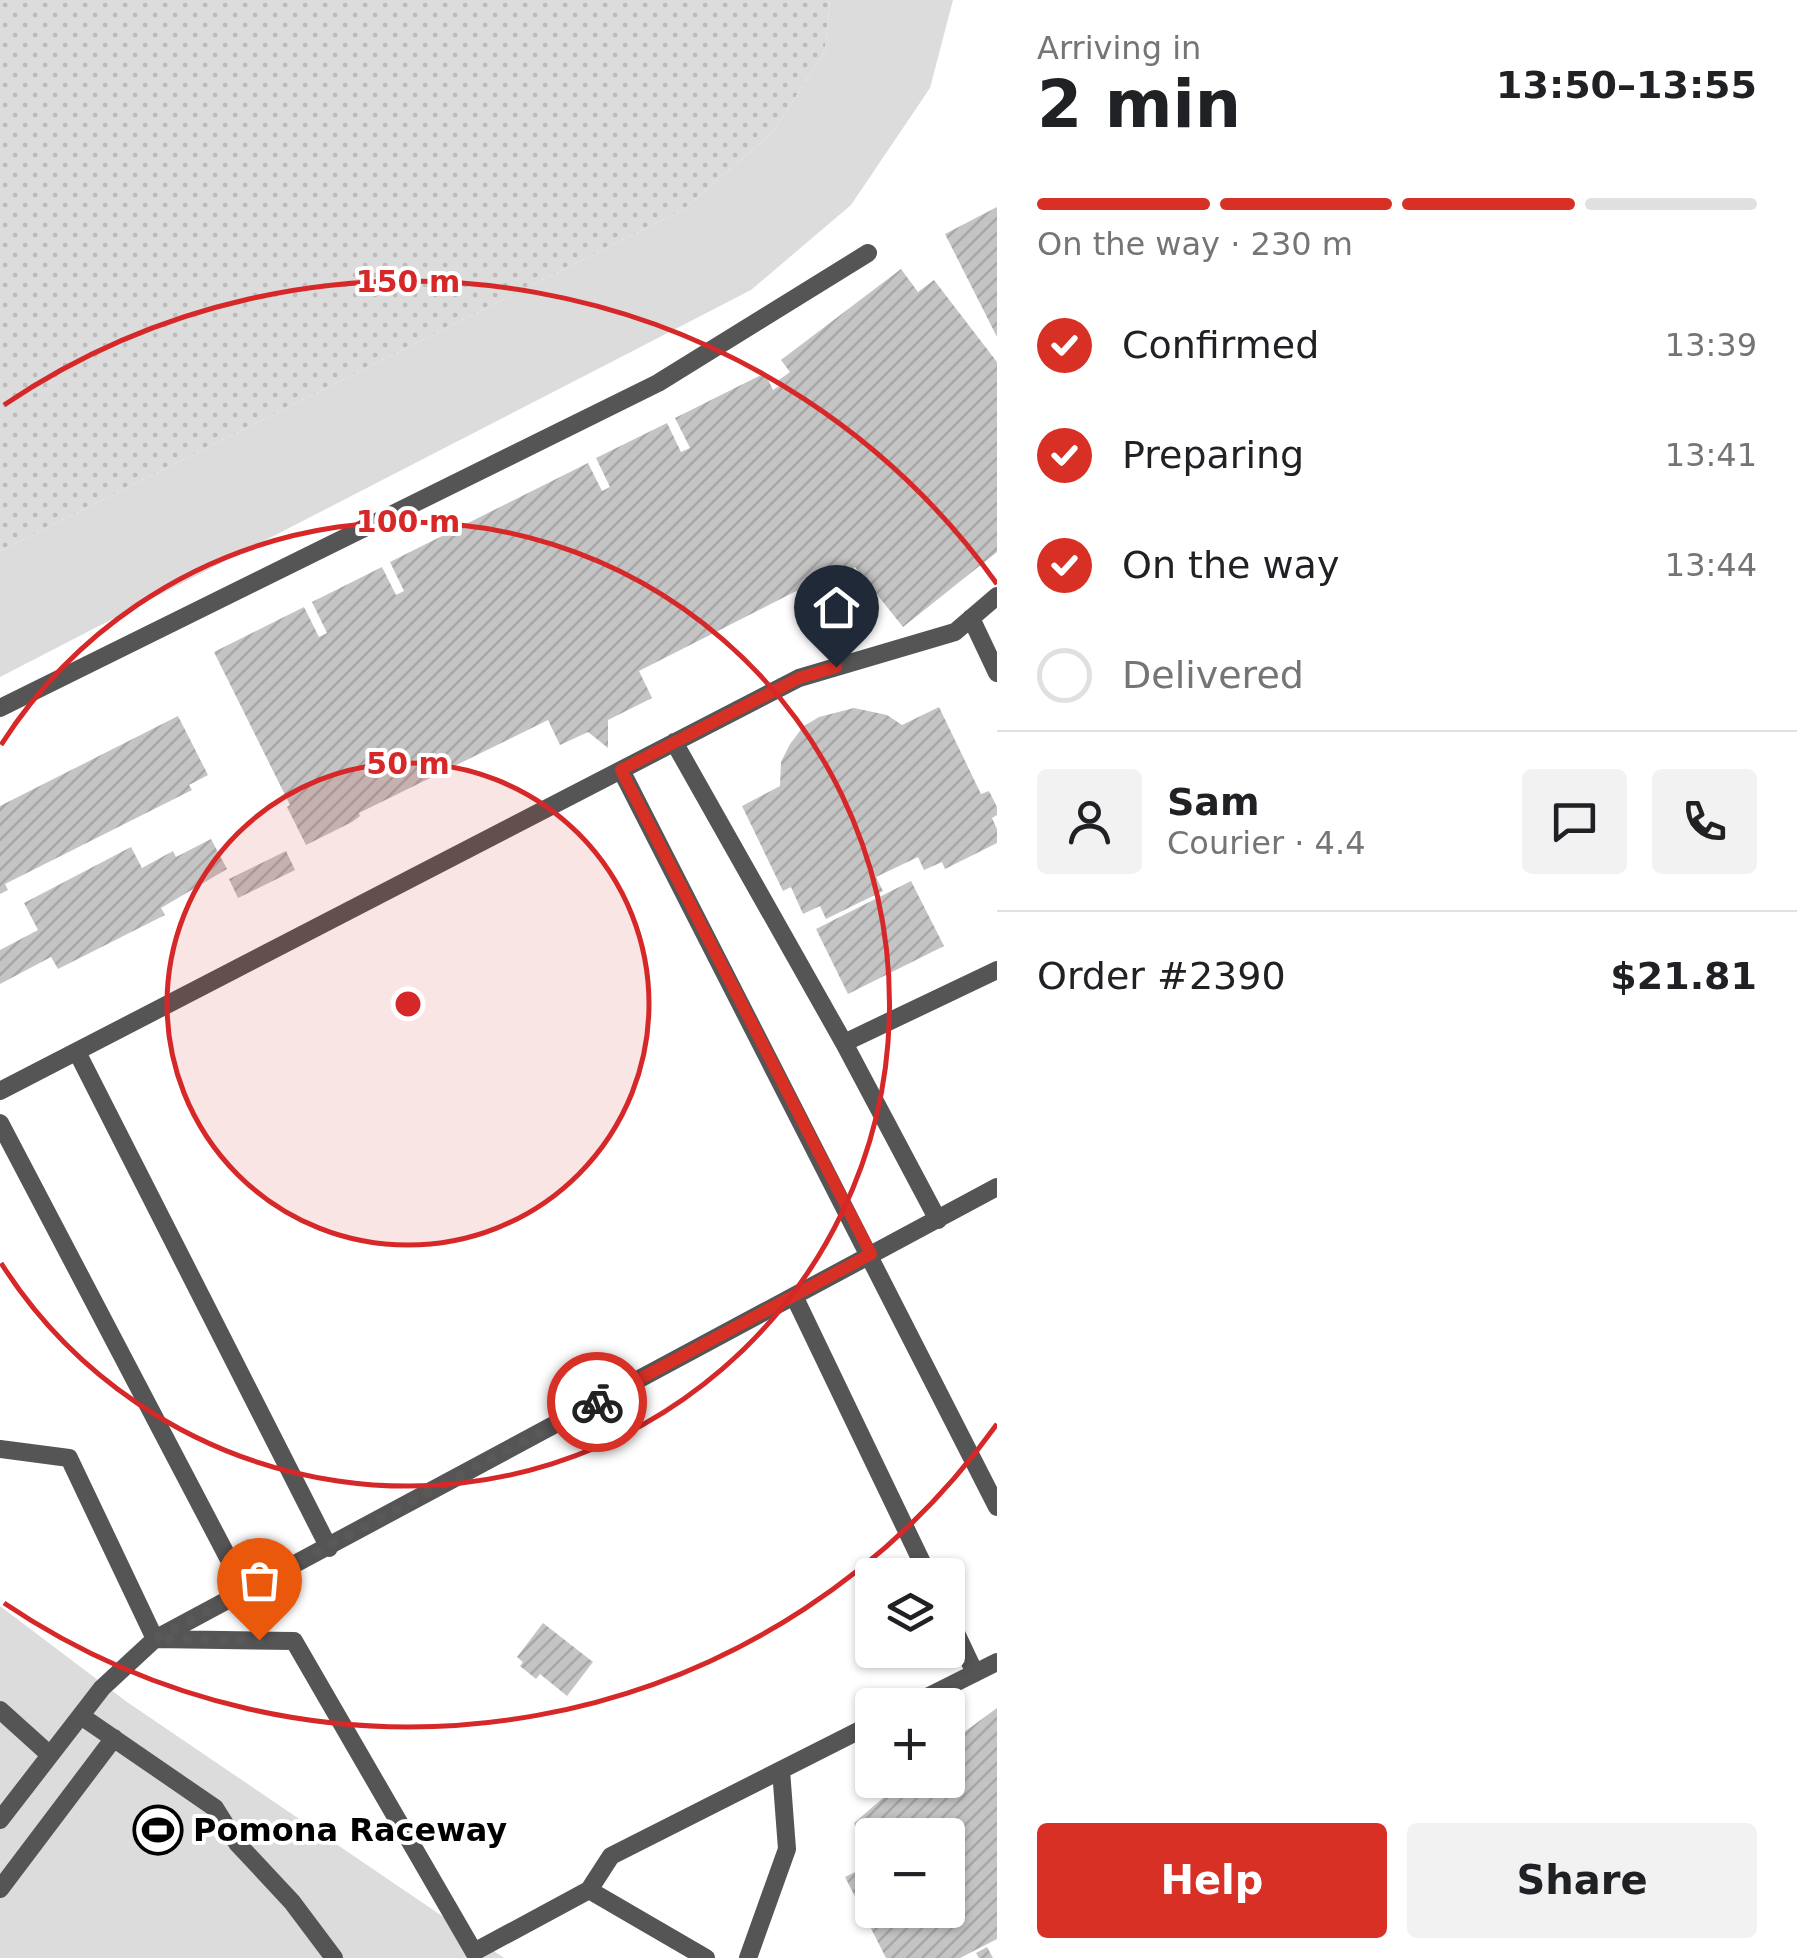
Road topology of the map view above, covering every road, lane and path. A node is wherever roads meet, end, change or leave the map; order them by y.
1 (868, 253) dead end
2 (997, 596) edge
3 (970, 618) junction
4 (997, 673) edge
5 (0, 708) edge
6 (674, 742) junction
7 (621, 770) junction
8 (997, 970) edge
9 (844, 1043) junction
10 (78, 1052) junction
11 (0, 1092) edge
12 (0, 1123) edge
13 (997, 1188) edge
14 (938, 1220) junction
15 (871, 1254) junction
16 (794, 1296) junction
17 (0, 1448) edge
18 (997, 1507) edge
19 (329, 1548) junction
20 (920, 1558) edge
21 (246, 1592) junction
22 (155, 1639) junction
23 (965, 1652) edge
24 (997, 1662) edge
25 (975, 1673) junction
26 (945, 1688) edge
27 (81, 1716) junction
28 (4, 1721) edge
29 (855, 1733) edge
30 (114, 1738) junction
31 (50, 1755) junction
32 (781, 1770) junction
33 (0, 1820) edge
34 (0, 1889) edge
35 (589, 1890) junction
36 (475, 1955) edge
37 (334, 1958) edge
38 (706, 1958) edge
39 (748, 1958) edge

1 - 5 lane
2 - 3 lane
3 - 4 lane
3 - 6 lane
6 - 7 lane
6 - 9 lane
7 - 10 lane
7 - 15 lane
8 - 9 lane
9 - 14 lane
10 - 11 lane
10 - 19 lane
12 - 21 lane
13 - 14 lane
14 - 15 lane
15 - 16 lane
15 - 18 lane
16 - 19 lane
16 - 20 lane
17 - 22 lane
19 - 21 lane
21 - 22 lane
22 - 27 lane
22 - 36 lane
23 - 25 lane
24 - 25 lane
25 - 26 lane
27 - 30 lane
27 - 31 lane
28 - 31 lane
29 - 32 lane
30 - 34 lane
30 - 37 lane
31 - 33 lane
32 - 35 lane
32 - 39 lane
35 - 36 lane
35 - 38 lane

